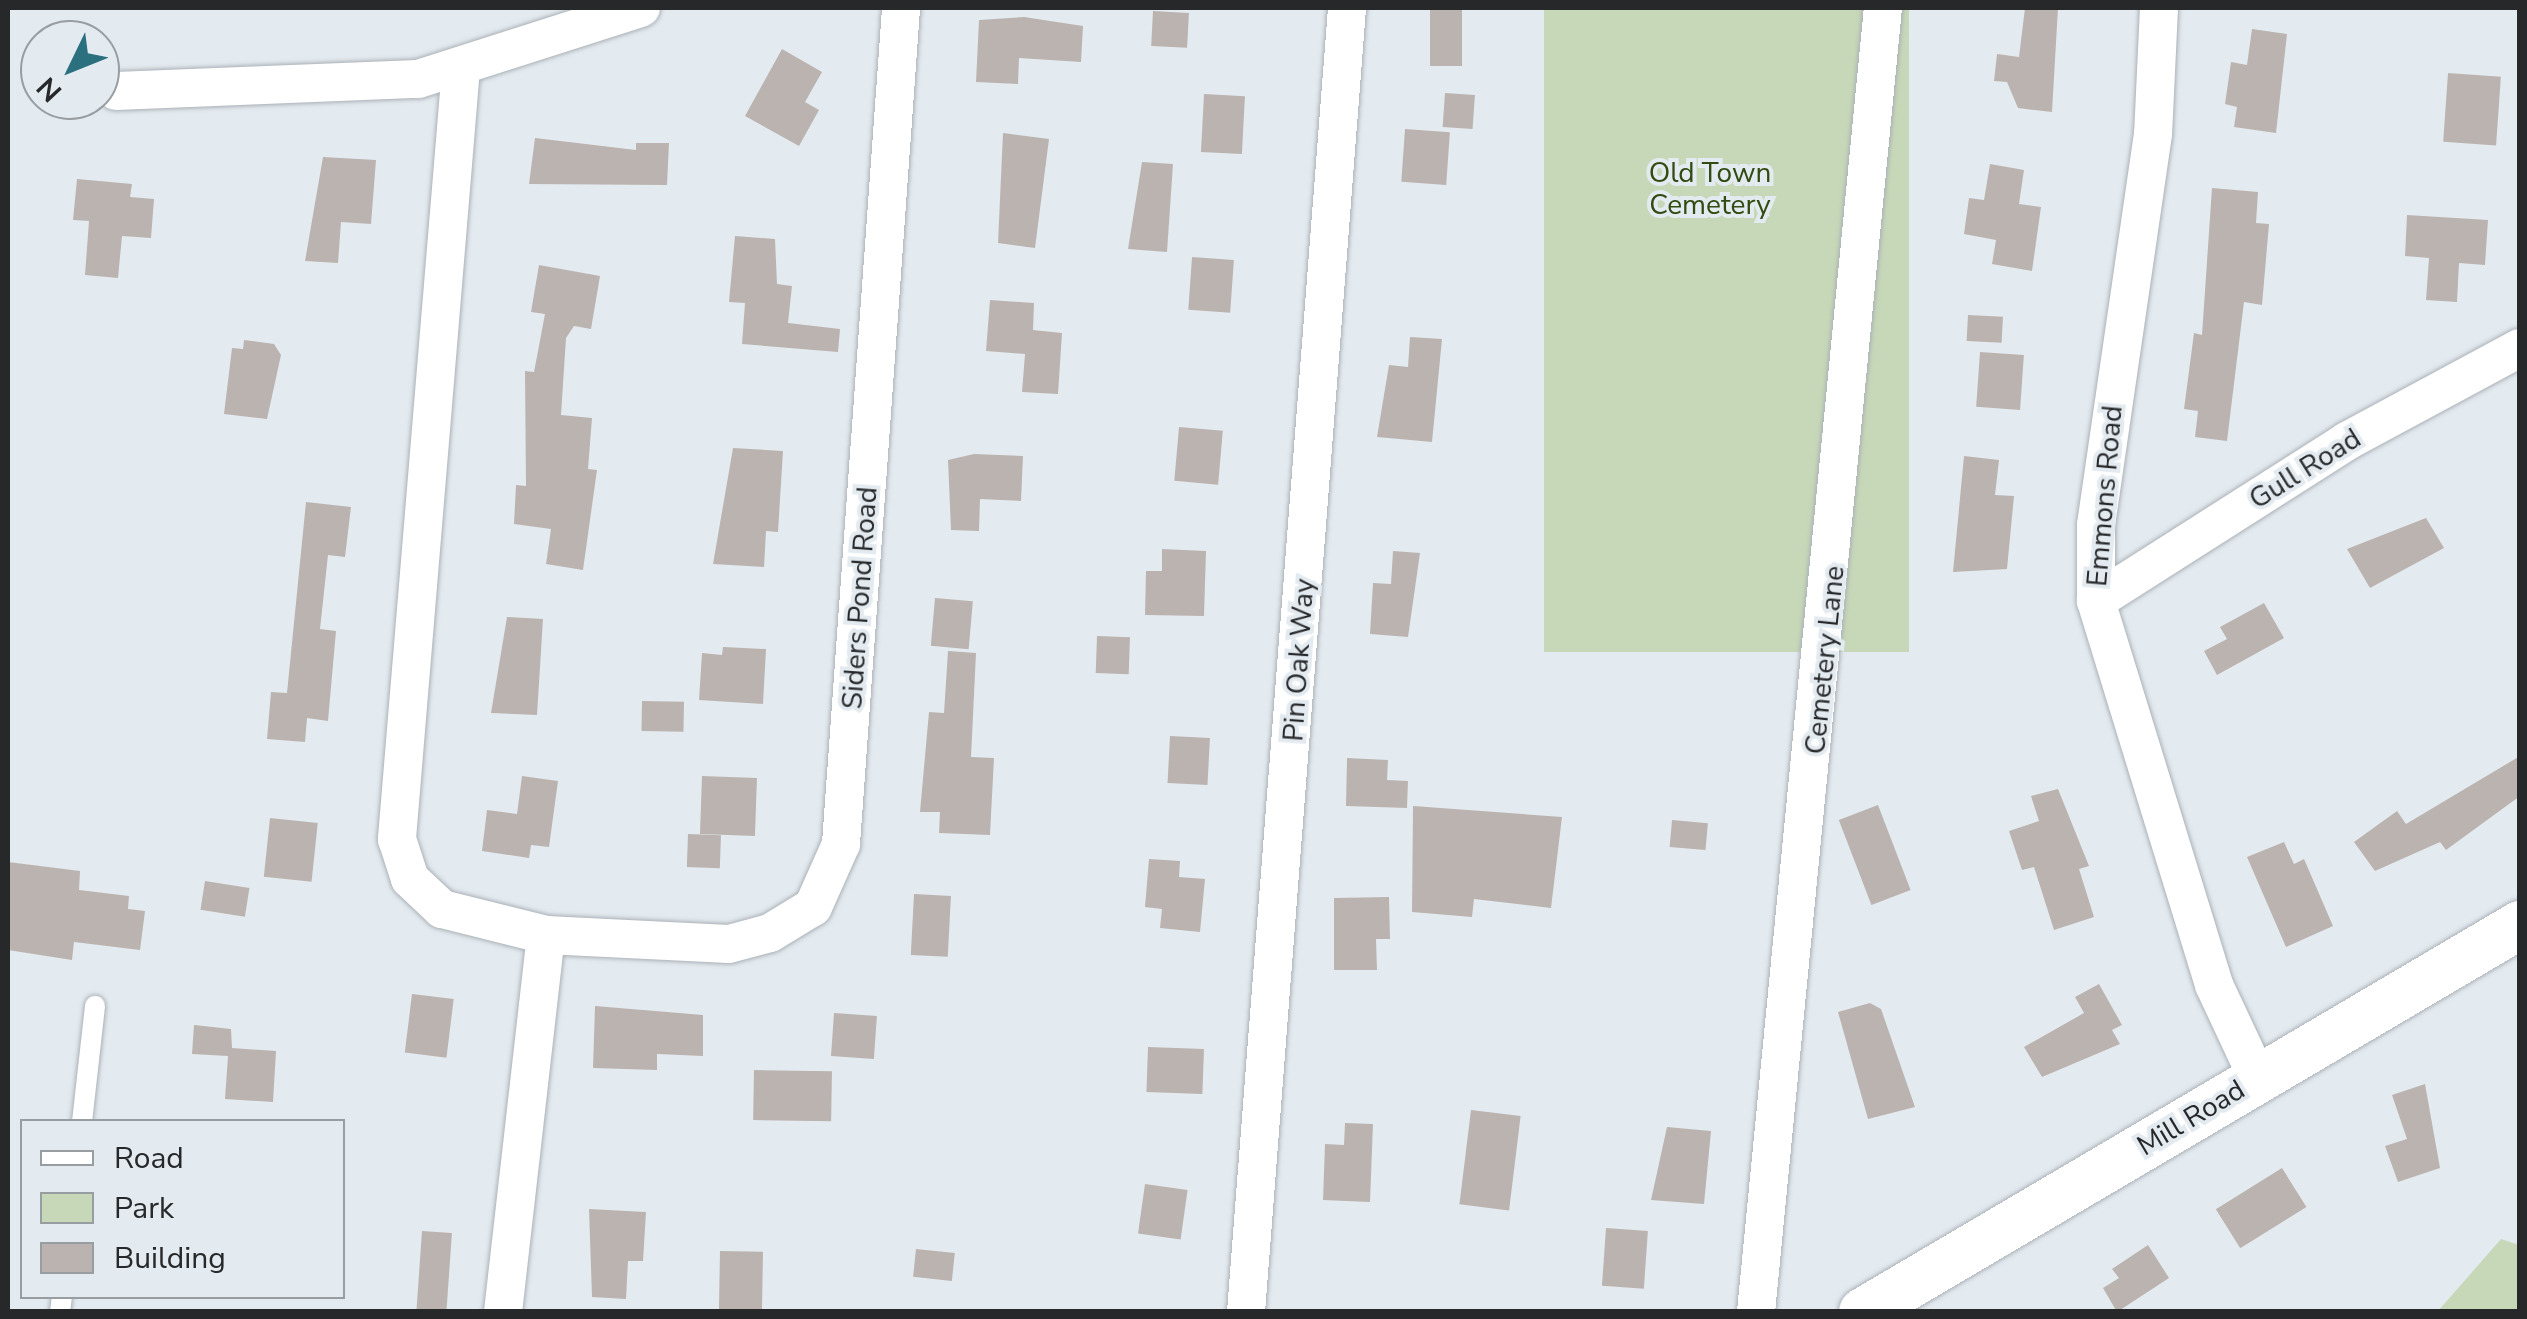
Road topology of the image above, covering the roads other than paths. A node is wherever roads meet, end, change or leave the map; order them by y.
1 (641, 8) edge
2 (902, 8) edge
3 (1347, 8) edge
4 (1883, 8) edge
5 (2159, 8) edge
6 (461, 68) junction
7 (120, 91) edge
8 (2520, 348) edge
9 (2096, 602) junction
10 (2520, 924) edge
11 (546, 935) junction
12 (95, 1006) dead end
13 (2258, 1079) junction
14 (82, 1119) edge
15 (503, 1312) edge
16 (1246, 1312) edge
17 (1756, 1312) edge
18 (1863, 1312) edge

1 - 6 street
2 - 11 street, Siders Pond Road
3 - 16 street, Pin Oak Way
4 - 17 street, Cemetery Lane
5 - 9 street, Emmons Road
6 - 7 street
6 - 11 street, Siders Pond Road
8 - 9 street, Gull Road
9 - 13 street, Emmons Road
10 - 13 street, Mill Road
11 - 15 street
12 - 14 lane
13 - 18 street, Mill Road

